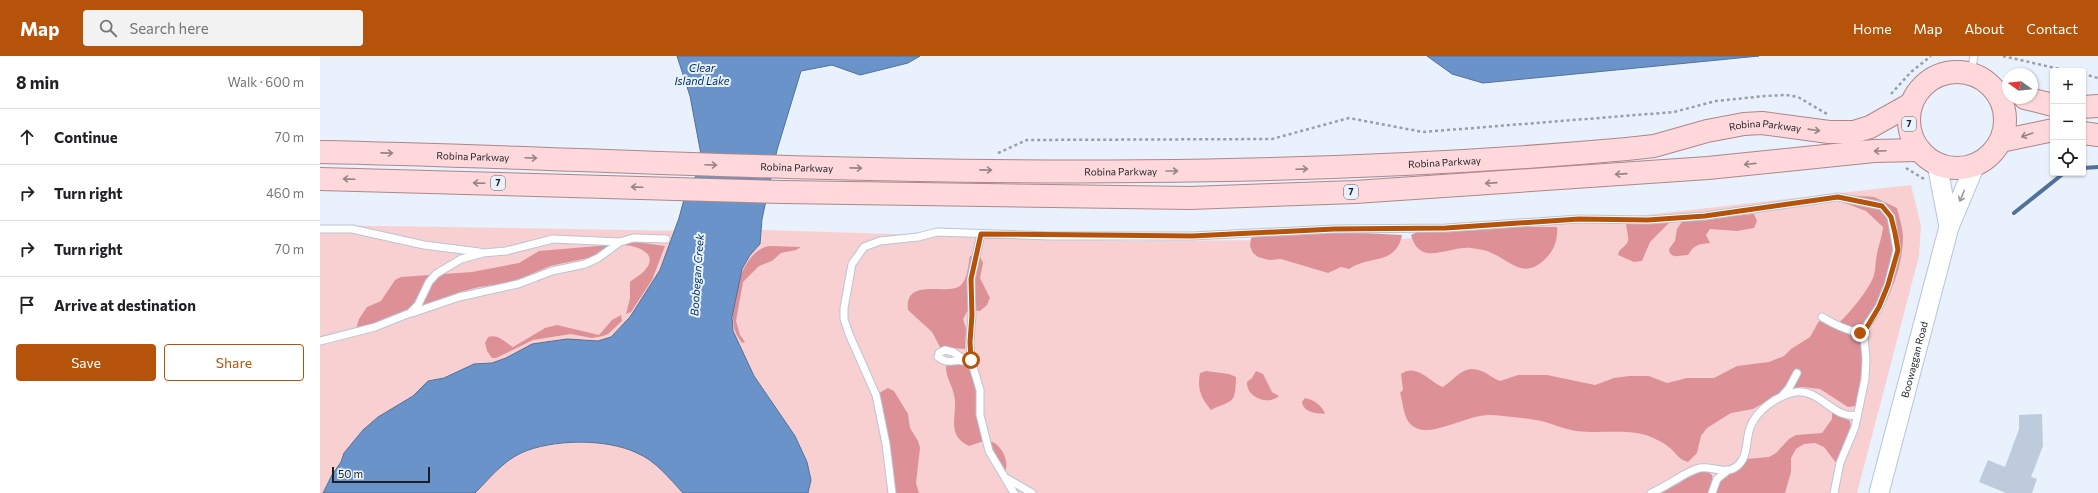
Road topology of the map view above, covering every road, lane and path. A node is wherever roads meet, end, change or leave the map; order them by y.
1 (1931, 56) edge
2 (2003, 56) edge
3 (1972, 64) edge
4 (2055, 68) edge
5 (2086, 75) edge
6 (2098, 78) edge
7 (2002, 92) edge
8 (1888, 98) dead end
9 (2038, 101) edge
10 (1911, 104) junction
11 (2002, 104) edge
12 (2050, 104) edge
13 (2098, 106) edge
14 (2086, 107) edge
15 (1831, 116) dead end
16 (2050, 131) edge
17 (2086, 133) edge
18 (2098, 135) edge
19 (2001, 141) junction
20 (1919, 150) junction
21 (320, 152) edge
22 (994, 155) dead end
23 (1975, 165) junction
24 (1900, 166) dead end
25 (1932, 173) junction
26 (320, 178) edge
27 (1949, 227) junction
28 (320, 229) edge
29 (981, 234) junction
30 (666, 239) dead end
31 (620, 242) junction
32 (483, 253) junction
33 (1822, 318) dead end
34 (398, 319) junction
35 (1862, 335) junction
36 (320, 341) edge
37 (1797, 373) dead end
38 (1780, 397) junction
39 (1846, 414) junction
40 (1857, 415) junction
41 (1853, 431) junction
42 (1709, 469) junction
43 (1727, 471) junction
44 (1004, 475) junction
45 (1716, 482) junction
46 (1022, 487) junction
47 (892, 493) edge
48 (1014, 493) edge
49 (1032, 493) edge
50 (1651, 493) edge
51 (1712, 493) edge
52 (1834, 493) edge
53 (1880, 493) edge

1 - 8 path
2 - 4 path
3 - 7 main road, 7
3 - 10 main road, 7
5 - 6 path
9 - 12 main road
10 - 20 main road, 7
21 -> 10 main road, Robina Parkway / 7
11 - 19 main road, 7
13 - 14 main road
15 - 22 path
16 -> 19 main road
17 - 18 main road
19 - 23 main road, 7
20 - 25 main road, 7
20 -> 26 main road, 7
23 - 25 main road, 7
23 -> 27 main road, Boowaggan Road
24 - 25 path
25 - 27 main road, Boowaggan Road
27 - 53 main road, Boowaggan Road
28 - 32 lane
29 - 35 lane
29 - 44 lane
29 - 47 lane
30 - 31 lane
31 - 32 lane
31 - 34 lane
32 - 34 lane
33 - 35 lane
34 - 36 lane
35 - 40 lane
37 - 38 lane
38 - 39 lane
38 - 43 lane
39 - 40 lane
39 - 41 lane
40 - 41 lane
41 - 52 lane
42 - 43 lane
42 - 45 lane
42 - 50 lane
43 - 45 lane
44 - 46 lane
44 - 48 lane
45 - 51 lane
46 - 48 lane
46 - 49 lane

